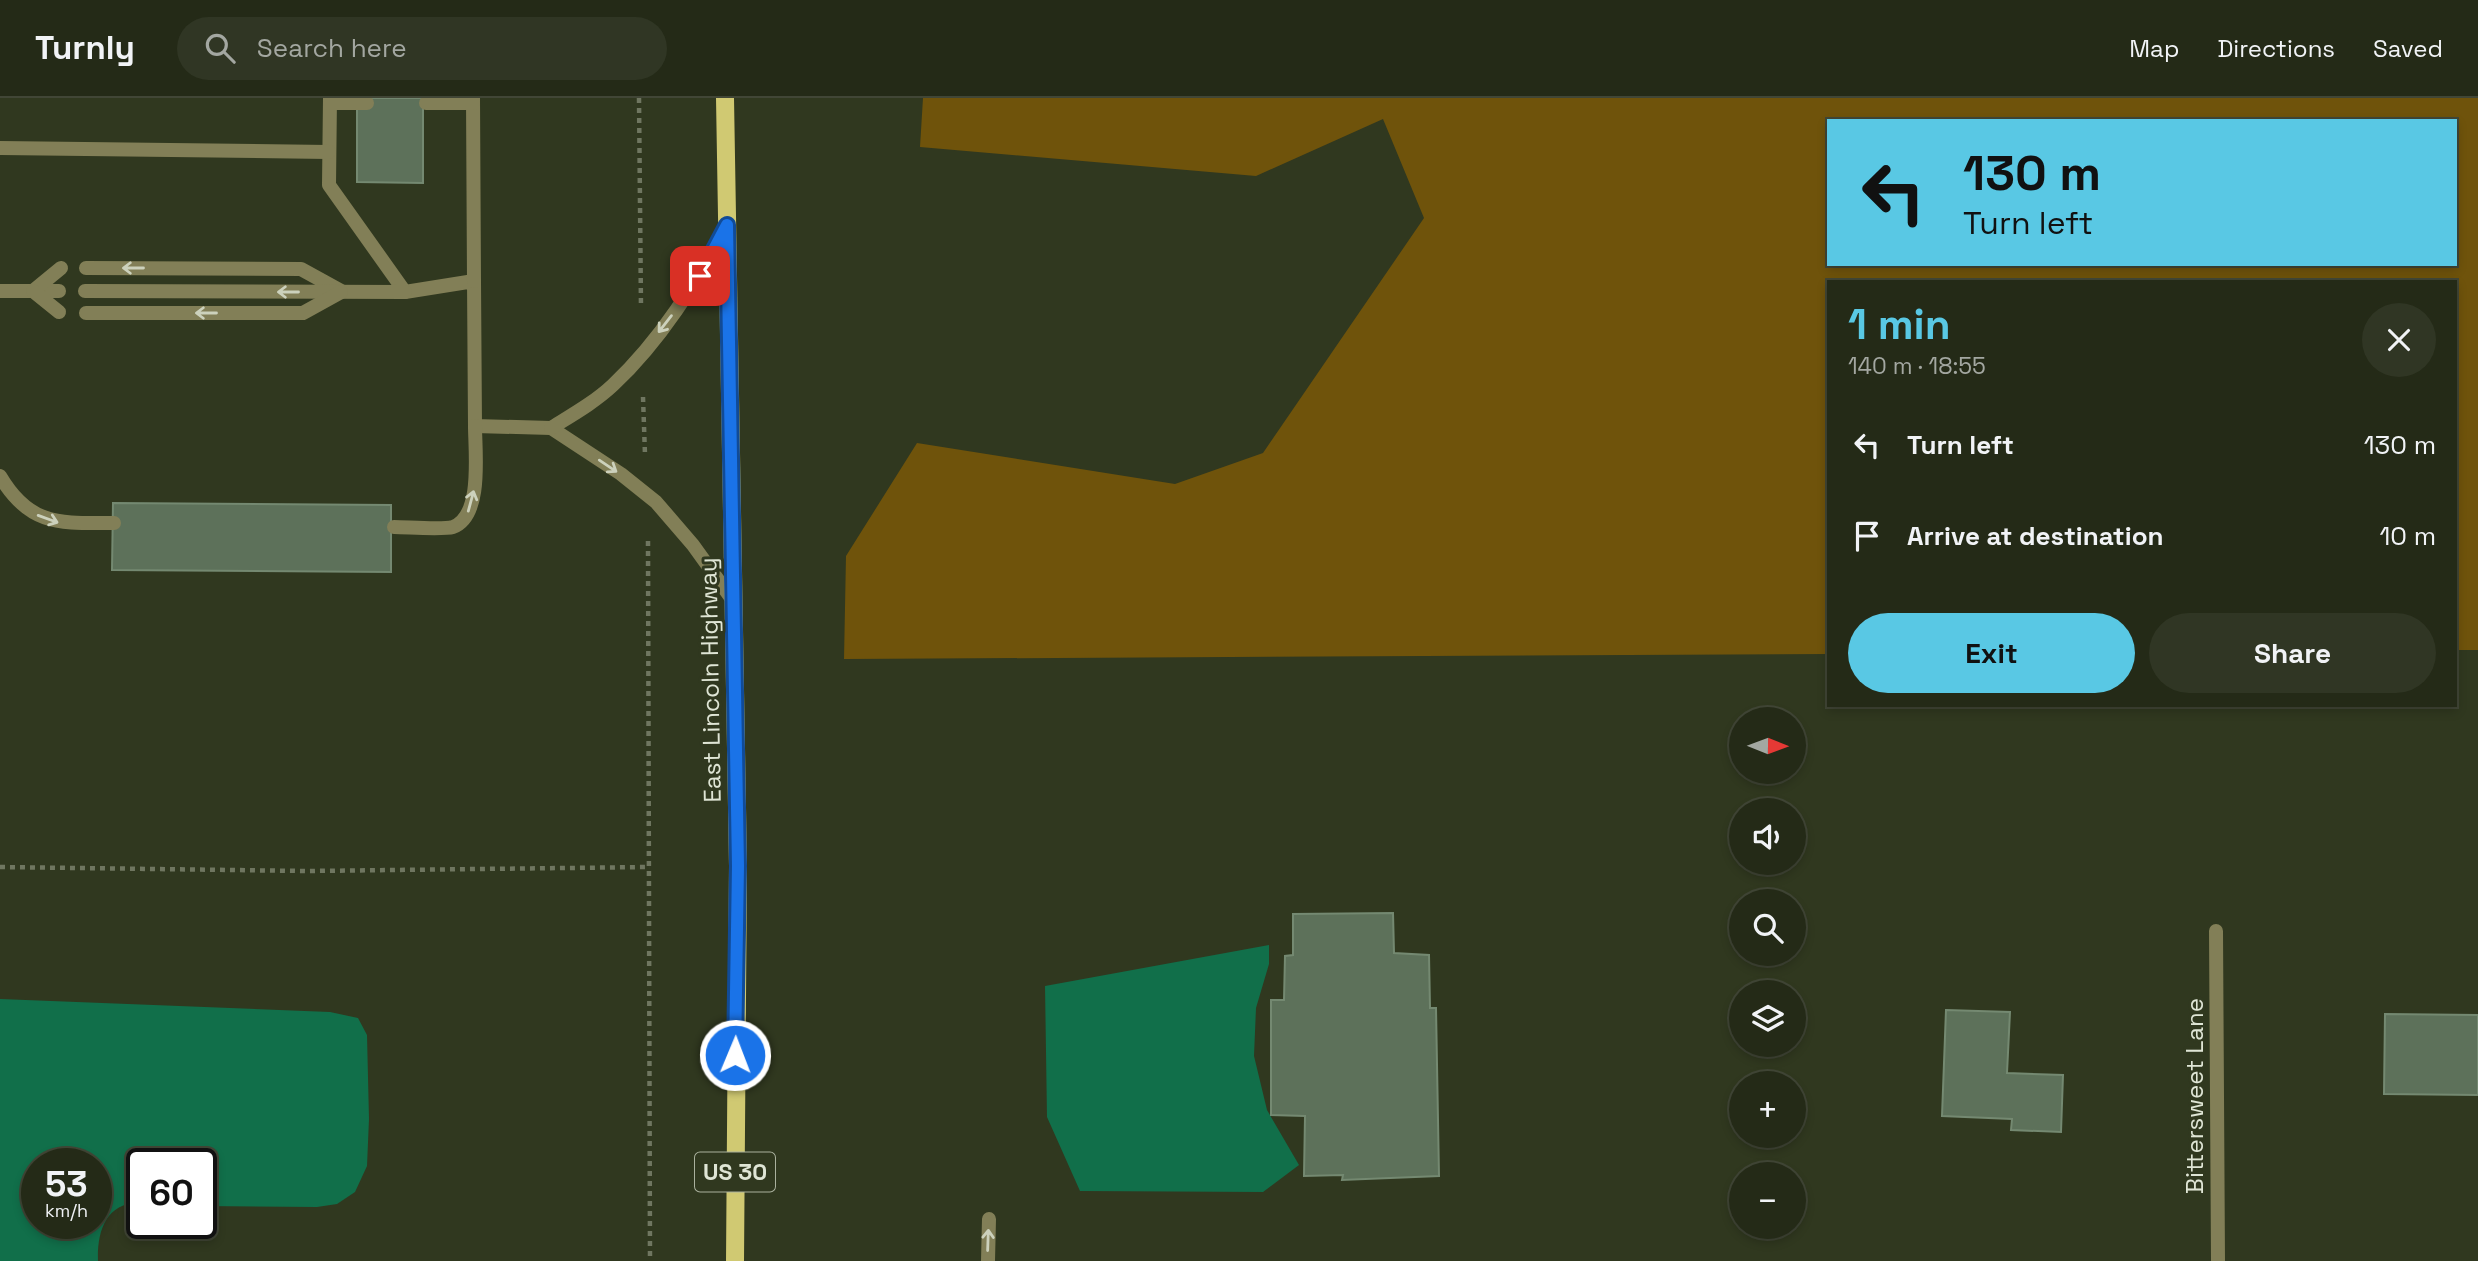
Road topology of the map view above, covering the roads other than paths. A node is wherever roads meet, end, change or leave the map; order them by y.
1 (725, 98) edge
2 (473, 100) edge
3 (330, 101) edge
4 (367, 103) dead end
5 (425, 103) dead end
6 (0, 148) edge
7 (329, 152) junction
8 (727, 225) junction
9 (61, 268) dead end
10 (86, 268) dead end
11 (474, 281) junction
12 (0, 291) edge
13 (33, 291) junction
14 (59, 291) dead end
15 (85, 291) dead end
16 (342, 292) junction
17 (405, 292) junction
18 (59, 312) dead end
19 (86, 313) dead end
20 (475, 426) junction
21 (551, 428) junction
22 (0, 476) edge
23 (114, 523) dead end
24 (394, 527) dead end
25 (734, 602) junction
26 (2216, 931) dead end
27 (989, 1219) dead end
28 (734, 1261) edge
29 (988, 1261) edge
30 (2218, 1261) edge

1 - 8 main road, East Lincoln Highway / US 30
2 - 5 street
2 - 11 street
3 - 4 street
3 - 7 street
6 - 7 street
7 - 17 street
8 -> 21 street
8 - 25 main road, East Lincoln Highway / US 30
9 - 13 street
16 -> 10 street
11 - 17 street
11 - 20 street
12 - 13 street
13 - 14 street
13 - 18 street
16 -> 15 street
16 - 17 street
16 -> 19 street
20 - 21 street
24 -> 20 street
21 -> 25 street
22 -> 23 street
25 - 28 main road, East Lincoln Highway / US 30
26 - 30 street, Bittersweet Lane
29 -> 27 street

